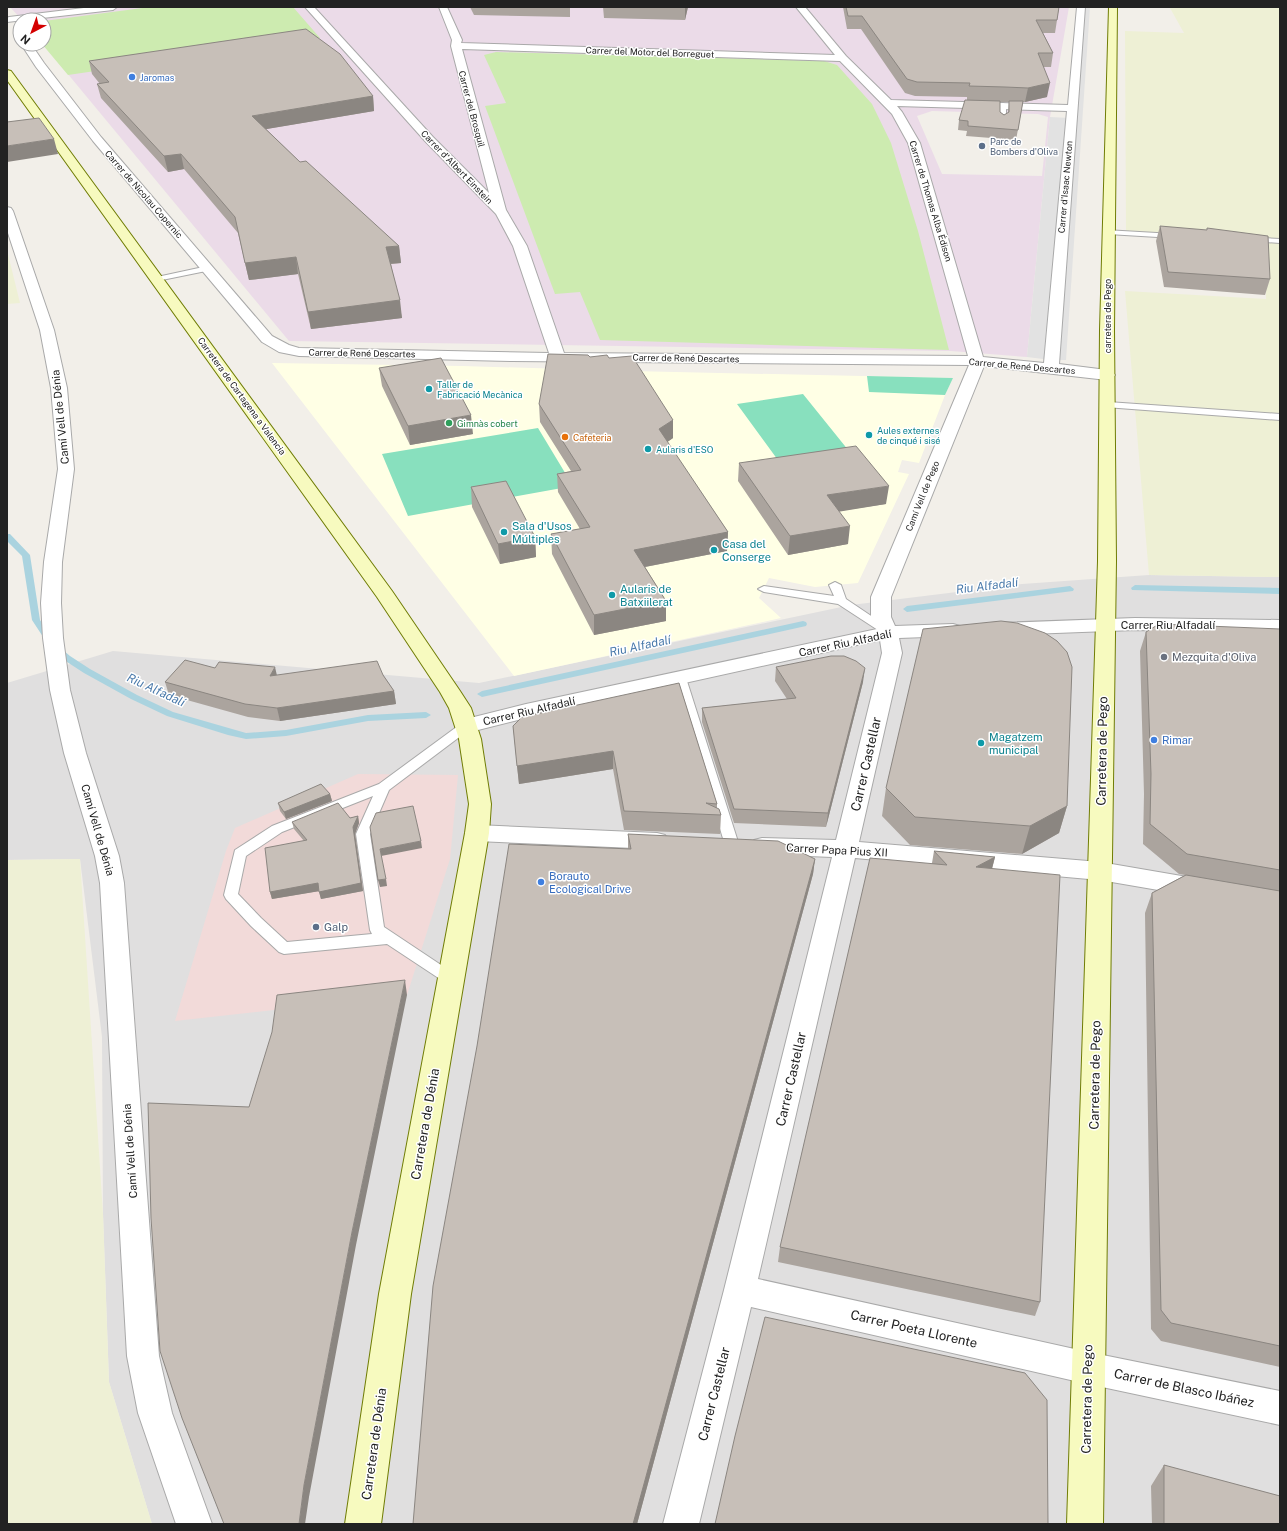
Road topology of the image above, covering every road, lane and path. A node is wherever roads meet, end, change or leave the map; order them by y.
1 (112, 7) edge
2 (309, 7) edge
3 (443, 7) edge
4 (800, 7) edge
5 (1081, 7) edge
6 (1113, 7) edge
7 (10, 22) edge
8 (456, 46) junction
9 (31, 52) edge
10 (843, 58) junction
11 (7, 73) edge
12 (888, 103) junction
13 (1003, 105) junction
14 (1072, 108) junction
15 (1002, 122) edge
16 (501, 212) junction
17 (8, 220) edge
18 (1108, 232) junction
19 (1178, 236) edge
20 (1241, 239) edge
21 (1280, 241) edge
22 (208, 268) junction
23 (157, 279) junction
24 (267, 339) joint
25 (558, 357) junction
26 (978, 361) junction
27 (1050, 368) junction
28 (1108, 375) junction
29 (1108, 405) junction
30 (1280, 417) edge
31 (835, 585) dead end
32 (764, 589) dead end
33 (841, 601) junction
34 (1104, 626) junction
35 (1280, 626) edge
36 (888, 632) junction
37 (680, 678) junction
38 (466, 726) junction
39 (384, 787) junction
40 (477, 833) junction
41 (676, 842) edge
42 (708, 844) edge
43 (732, 845) junction
44 (846, 849) junction
45 (1100, 871) junction
46 (1218, 891) edge
47 (389, 938) junction
48 (451, 979) junction
49 (740, 1290) junction
50 (1088, 1368) junction
51 (1280, 1408) edge
52 (194, 1524) edge
53 (363, 1524) edge
54 (681, 1524) edge
55 (1085, 1524) edge

1 - 7 street
2 - 16 street, Carrer d'Albert Einstein
3 - 8 street, Carrer del Brosquil
4 - 10 street, Carrer de Thomas Alba Édison
5 - 14 street, Carrer d'Isaac Newton
6 - 18 main road, carretera de Pego
8 - 10 street, Carrer del Motor del Borreguet
8 - 16 street, Carrer del Brosquil
9 - 22 street, Carrer de Nicolau Copernic
10 - 12 street, Carrer de Thomas Alba Édison
11 - 23 main road, Carretera de Cartagena a Valencia
12 - 13 street
12 - 26 street, Carrer de Thomas Alba Édison
13 - 14 street
13 - 15 lane
14 - 27 street, Carrer d'Isaac Newton
16 - 25 street, Carrer d'Albert Einstein
17 - 52 street, Camí Vell de Dénia
18 - 19 lane
18 - 28 main road, carretera de Pego
20 - 21 lane
22 - 23 lane
22 - 24 street, Carrer de Nicolau Copernic
23 - 38 main road, Carretera de Cartagena a Valencia
24 - 25 street, Carrer de René Descartes
25 - 26 street, Carrer de René Descartes
26 - 27 street, Carrer de René Descartes
26 - 36 street, Camí Vell de Pego
27 - 28 street, Carrer de René Descartes
28 - 29 main road, carretera de Pego
29 - 30 lane
29 - 34 main road, carretera de Pego
31 - 33 lane
32 - 33 lane
33 - 36 lane
34 - 35 street, Carrer Riu Alfadalí
34 - 36 street, Carrer Riu Alfadalí
34 - 45 main road, Carretera de Pego
36 - 37 street, Carrer Riu Alfadalí
36 - 44 street, Carrer Castellar
37 - 38 street, Carrer Riu Alfadalí
37 - 43 lane
38 - 39 lane
38 - 40 main road, Carretera de Dénia
39 - 47 lane
39 - 47 lane
40 - 41 street
40 - 48 main road, Carretera de Dénia
42 - 43 street, Carrer Papa Pius XII
43 - 44 street, Carrer Papa Pius XII
44 - 45 street, Carrer Papa Pius XII
44 - 49 street, Carrer Castellar
45 - 46 street, Carrer Papa Pius XII
45 - 50 main road, Carretera de Pego
47 - 48 lane
48 - 53 main road, Carretera de Dénia
49 - 50 street, Carrer Poeta Llorente
49 - 54 street, Carrer Castellar
50 - 51 street, Carrer de Blasco Ibáñez
50 - 55 main road, Carretera de Pego

